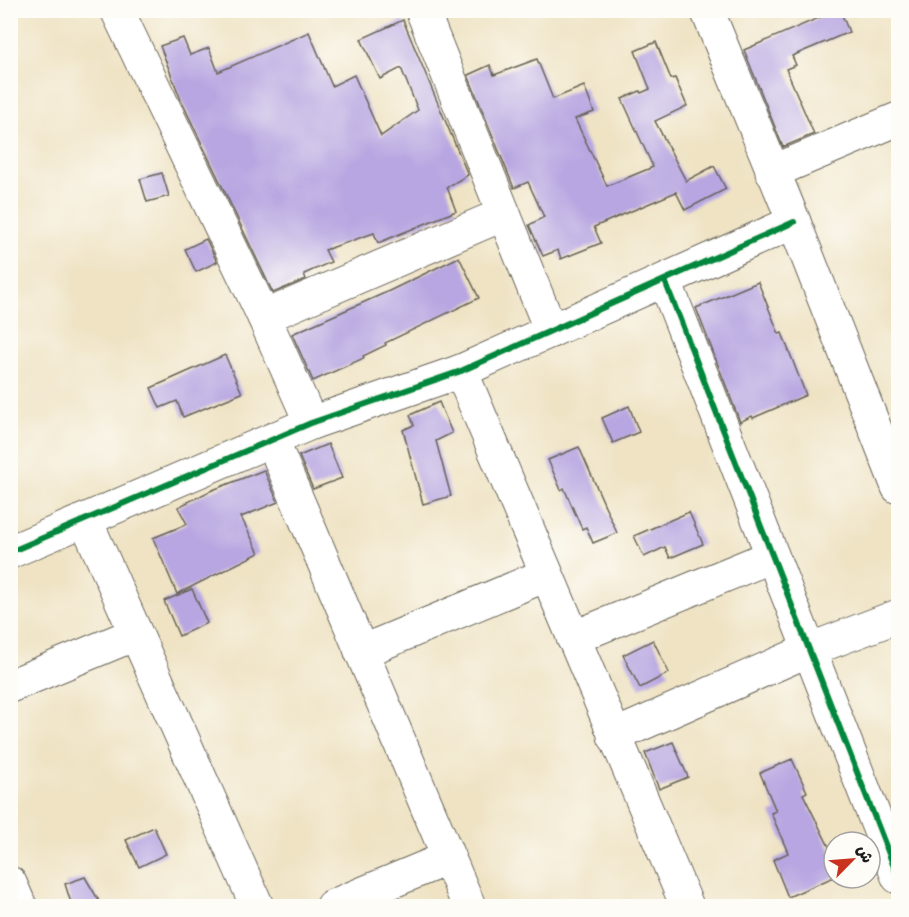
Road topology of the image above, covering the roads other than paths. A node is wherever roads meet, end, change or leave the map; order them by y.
1 (117, 10) edge
2 (422, 10) edge
3 (708, 10) edge
4 (898, 119) edge
5 (772, 172) junction
6 (504, 213) junction
7 (794, 222) junction
8 (665, 281) junction
9 (264, 317) junction
10 (551, 331) junction
11 (461, 371) junction
12 (311, 423) junction
13 (272, 440) junction
14 (898, 487) edge
15 (86, 521) junction
16 (10, 552) edge
17 (772, 556) junction
18 (546, 575) junction
19 (898, 616) edge
20 (135, 634) junction
21 (573, 638) junction
22 (809, 650) junction
23 (361, 652) junction
24 (10, 686) edge
25 (614, 736) junction
26 (448, 858) junction
27 (898, 877) edge
28 (10, 883) edge
29 (20, 906) edge
30 (257, 906) edge
31 (333, 906) edge
32 (469, 906) edge
33 (687, 906) edge

1 - 9 street
2 - 6 street
3 - 5 street
4 - 5 street
5 - 7 street
6 - 9 street
6 - 10 street
7 - 8 street
7 - 14 street
8 - 10 street
8 - 17 street
9 - 12 street
10 - 11 street
11 - 12 street
11 - 18 street
12 - 13 street
13 - 15 street
13 - 23 street
15 - 16 street
15 - 20 street
17 - 21 street
17 - 22 street
18 - 21 street
18 - 23 street
19 - 22 street
20 - 24 street
20 - 30 street
21 - 25 street
22 - 25 street
22 - 27 street
23 - 26 street
25 - 33 street
26 - 31 street
26 - 32 street
28 - 29 street

